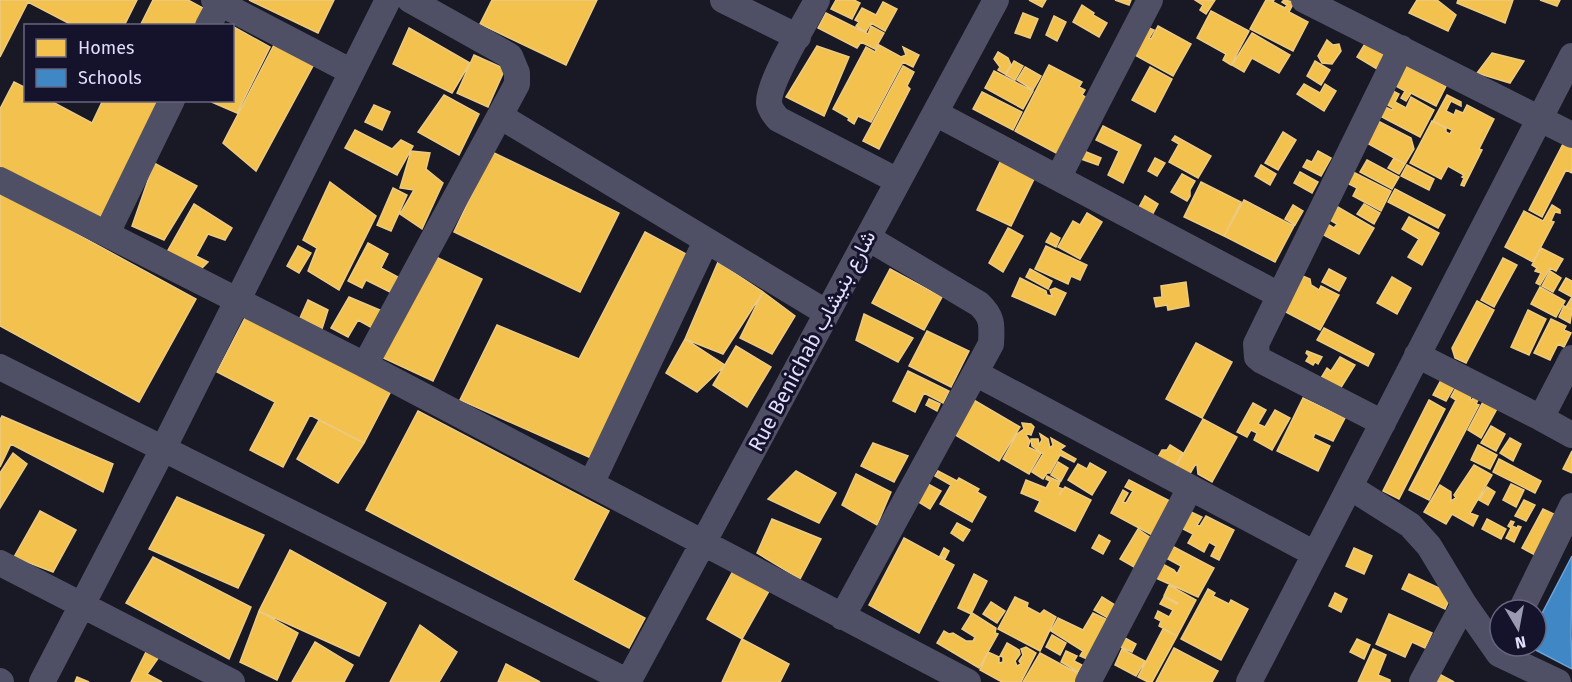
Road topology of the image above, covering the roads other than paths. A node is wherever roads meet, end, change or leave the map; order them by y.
1 (388, 0) edge
2 (410, 0) edge
3 (723, 0) edge
4 (817, 0) edge
5 (996, 0) edge
6 (1150, 0) edge
7 (1304, 0) edge
8 (217, 1) edge
9 (209, 24) edge
10 (798, 37) junction
11 (1401, 48) junction
12 (1572, 56) edge
13 (352, 72) junction
14 (171, 102) edge
15 (935, 113) junction
16 (500, 116) junction
17 (1540, 118) junction
18 (1572, 135) edge
19 (1058, 178) junction
20 (0, 180) edge
21 (898, 181) junction
22 (107, 233) junction
23 (868, 238) junction
24 (706, 241) junction
25 (1279, 295) junction
26 (238, 299) junction
27 (827, 313) junction
28 (1417, 355) junction
29 (1572, 358) edge
30 (365, 365) junction
31 (0, 368) edge
32 (975, 374) junction
33 (1541, 418) junction
34 (1383, 423) junction
35 (1572, 435) edge
36 (163, 449) junction
37 (591, 484) junction
38 (1350, 487) junction
39 (1190, 488) junction
40 (1572, 506) edge
41 (702, 544) junction
42 (1315, 554) junction
43 (0, 563) edge
44 (1527, 598) edge
45 (82, 604) junction
46 (1464, 604) junction
47 (842, 617) junction
48 (1488, 634) edge
49 (1507, 658) edge
50 (1520, 674) edge
51 (200, 675) edge
52 (42, 682) edge
53 (232, 682) edge
54 (629, 682) edge
55 (968, 682) edge
56 (1088, 682) edge
57 (1249, 682) edge
58 (1422, 682) edge
59 (1558, 682) edge

1 - 13 street
2 - 16 street
3 - 10 street
4 - 10 street
5 - 15 street, Rue Benichab شارع بنيشاب
6 - 19 street
7 - 11 street
8 - 9 street
8 - 13 street
10 - 21 street
11 - 17 street
11 - 25 street
12 - 17 street
13 - 26 street
14 - 22 street
15 - 19 street
15 - 21 street, Rue Benichab شارع بنيشاب
16 - 24 street
16 - 30 street
17 - 18 street
17 - 28 street
19 - 25 street
20 - 22 street
21 - 23 street, Rue Benichab شارع بنيشاب
22 - 26 street
23 - 27 street, Rue Benichab شارع بنيشاب
23 - 32 street
24 - 27 street
24 - 37 street
25 - 34 street
26 - 30 street
26 - 36 street
27 - 41 street, Rue Benichab شارع بنيشاب
28 - 33 street
28 - 34 street
29 - 33 street
30 - 37 street
31 - 36 street
32 - 39 street
32 - 47 street
33 - 35 street
34 - 38 street
36 - 45 street
36 - 54 street
37 - 41 street
38 - 42 street
38 - 46 street
39 - 42 street
39 - 56 street
40 - 44 street
41 - 47 street
41 - 54 street, Rue Benichab شارع بنيشاب
42 - 57 street
43 - 45 street
45 - 51 street
45 - 52 street
46 - 48 street
46 - 58 street
47 - 55 street
49 - 50 street
50 - 59 street
51 - 53 street

